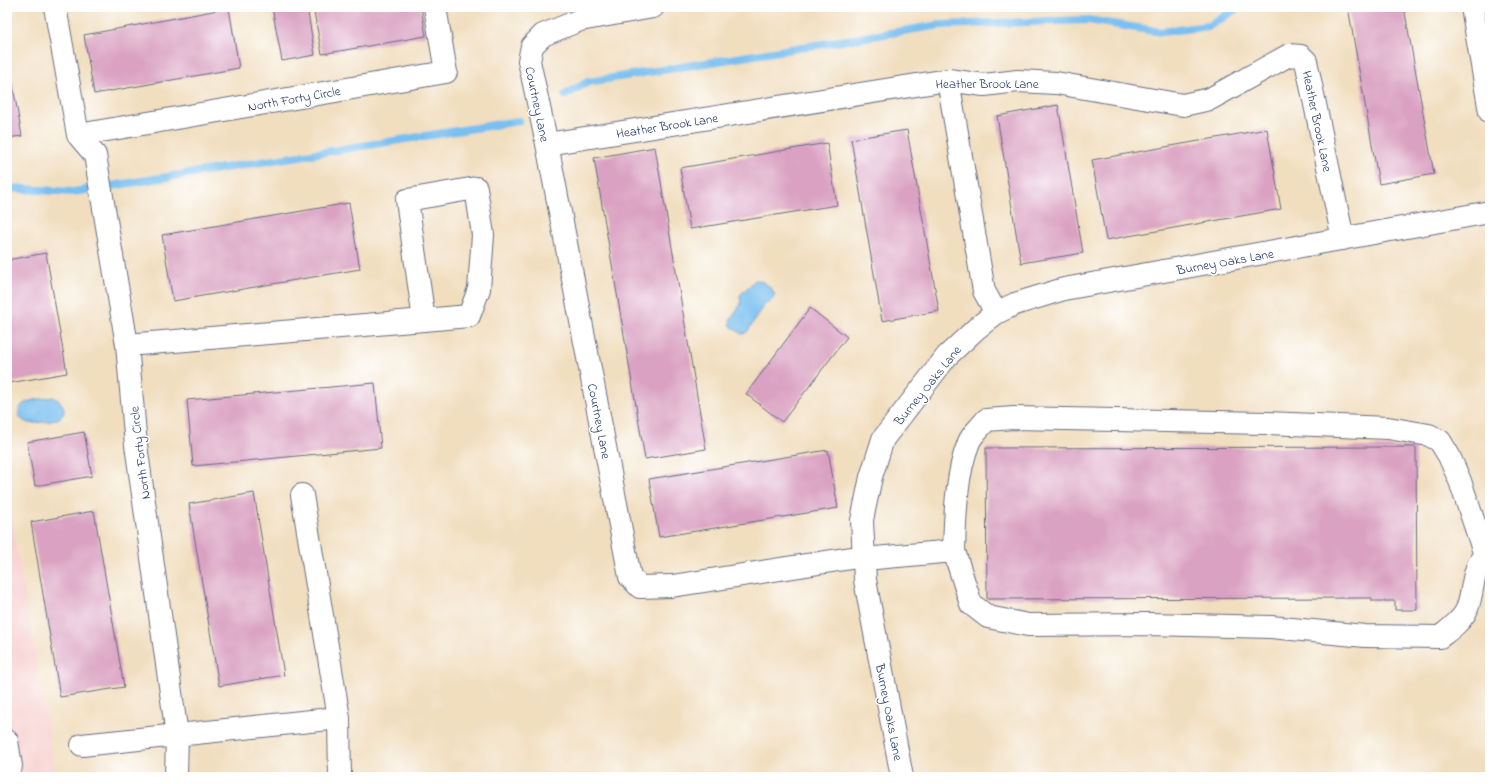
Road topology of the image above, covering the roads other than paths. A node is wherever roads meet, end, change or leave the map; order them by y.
1 (55, 7) edge
2 (435, 7) edge
3 (653, 7) edge
4 (1472, 7) edge
5 (948, 80) junction
6 (1490, 112) edge
7 (78, 135) junction
8 (547, 144) junction
9 (1490, 212) edge
10 (1343, 239) junction
11 (996, 313) junction
12 (424, 320) junction
13 (127, 345) junction
14 (302, 494) dead end
15 (954, 550) junction
16 (1487, 553) edge
17 (864, 557) junction
18 (339, 718) junction
19 (177, 735) junction
20 (7, 741) edge
21 (82, 745) dead end
22 (7, 766) edge
23 (176, 777) edge
24 (340, 777) edge
25 (902, 777) edge

1 - 7 street
2 - 7 street, North Forty Circle
3 - 8 street, Courtney Lane
4 - 6 street
5 - 8 street, Heather Brook Lane
5 - 10 street, Heather Brook Lane
5 - 11 street
7 - 13 street, North Forty Circle
8 - 17 street, Courtney Lane
9 - 10 street, Burney Oaks Lane
10 - 11 street, Burney Oaks Lane
11 - 17 street, Burney Oaks Lane
12 - 12 street
12 - 13 street
13 - 19 street, North Forty Circle
14 - 18 street
15 - 16 street
15 - 16 street
15 - 17 street, Courtney Lane
17 - 25 street, Burney Oaks Lane
18 - 19 street
18 - 24 street
19 - 21 street
19 - 23 street, North Forty Circle
20 - 22 street

